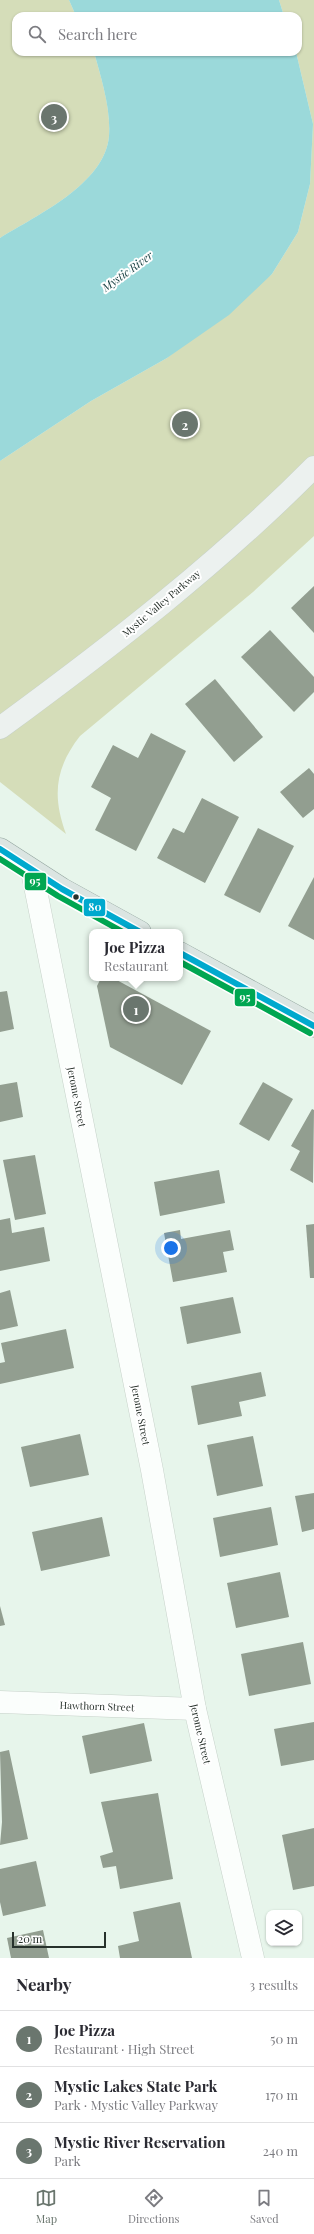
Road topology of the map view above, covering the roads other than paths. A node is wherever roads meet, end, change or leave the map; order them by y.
1 (314, 467) edge
2 (0, 728) edge
3 (0, 849) edge
4 (32, 872) junction
5 (135, 929) edge
6 (183, 955) edge
7 (314, 1026) edge
8 (0, 1702) edge
9 (195, 1709) junction
10 (253, 1958) edge

1 - 2 main road, Mystic Valley Parkway
3 - 4 main road
4 - 5 main road
4 - 9 street, Jerome Street
6 - 7 main road
8 - 9 street, Hawthorn Street
9 - 10 street, Jerome Street

